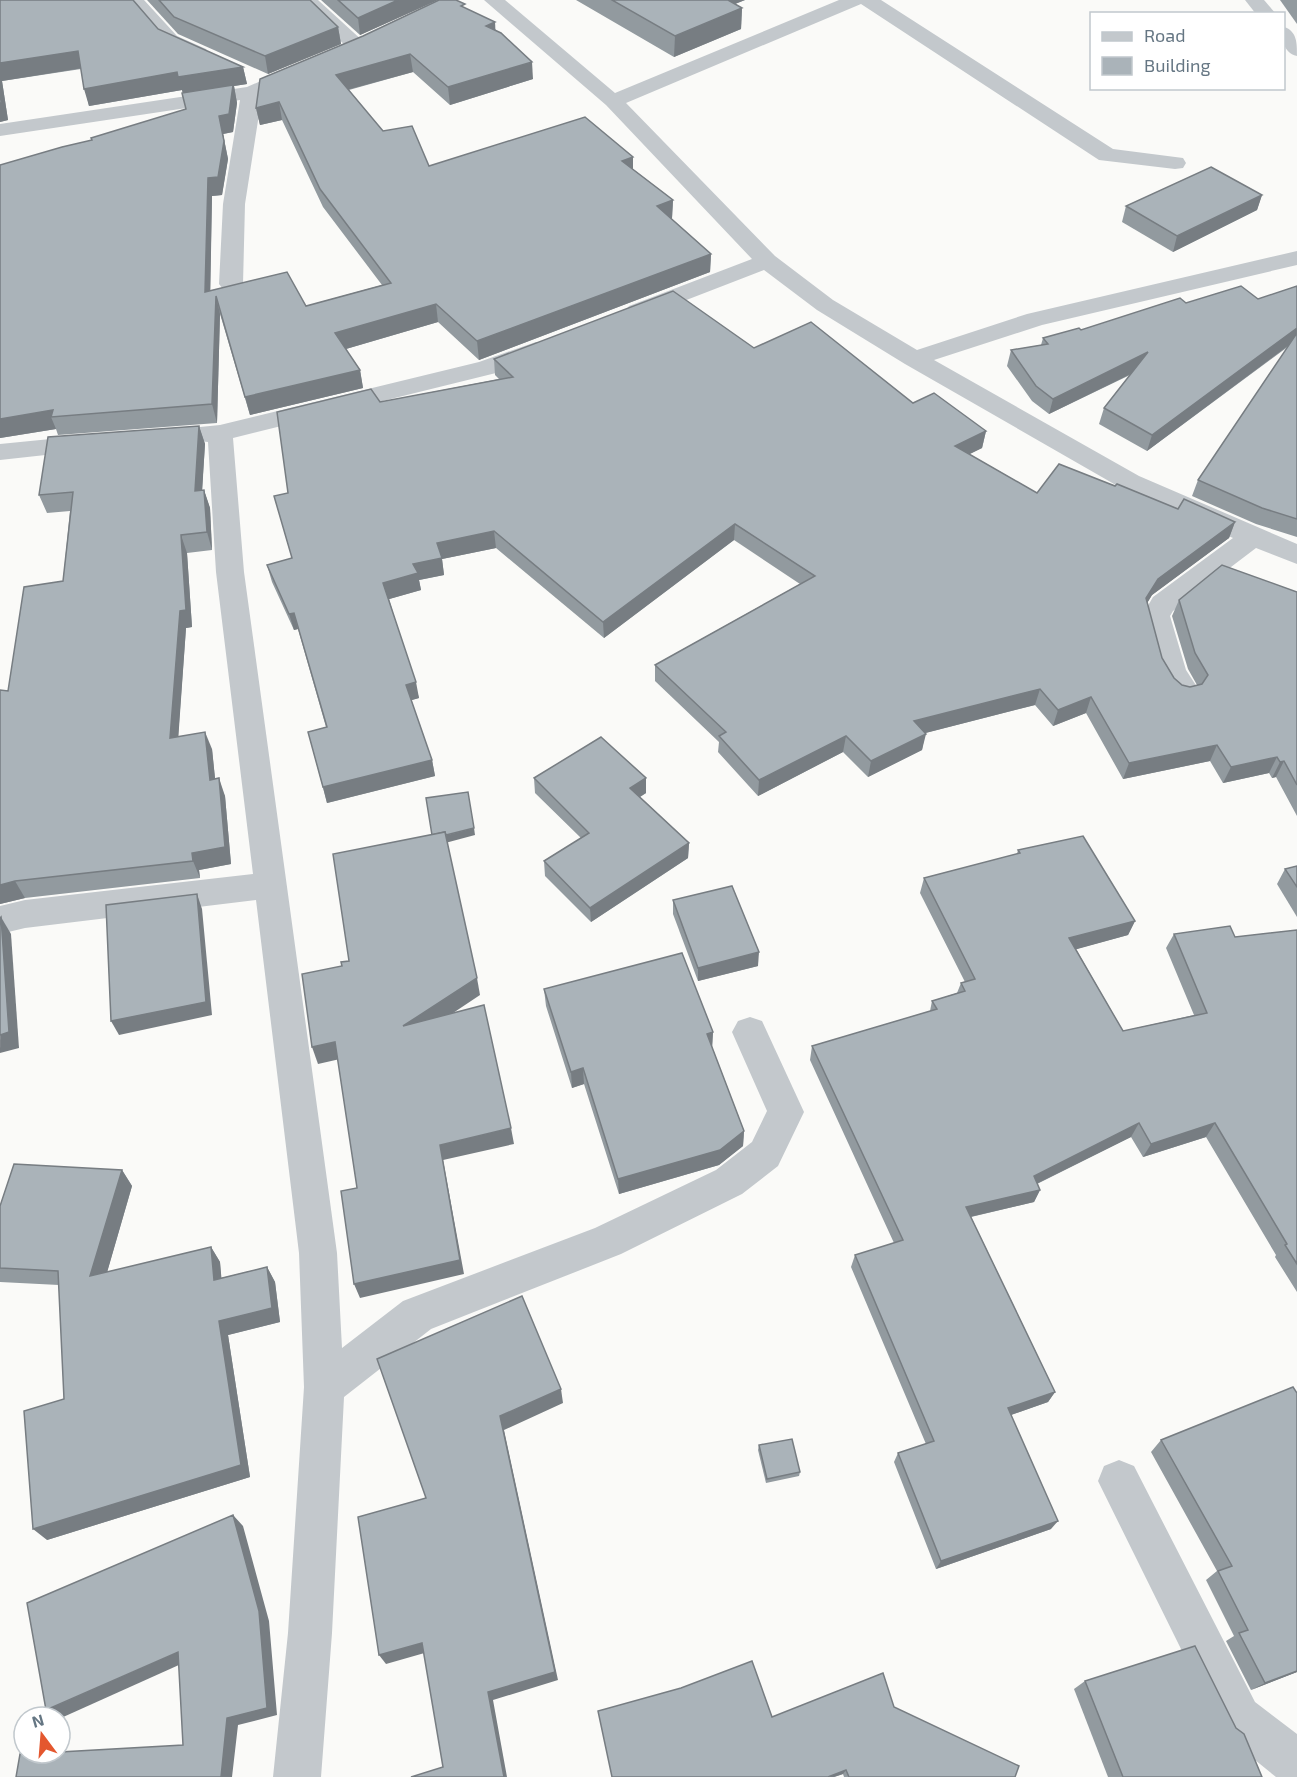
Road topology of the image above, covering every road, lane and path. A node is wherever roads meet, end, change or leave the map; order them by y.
1 (134, 0) edge
2 (306, 0) edge
3 (493, 0) edge
4 (855, 0) edge
5 (868, 0) edge
6 (1254, 0) edge
7 (1265, 12) edge
8 (1285, 34) edge
9 (378, 38) edge
10 (358, 47) junction
11 (1297, 50) edge
12 (338, 55) edge
13 (213, 59) edge
14 (318, 63) edge
15 (255, 83) junction
16 (613, 101) junction
17 (0, 130) edge
18 (1175, 164) dead end
19 (1297, 258) edge
20 (767, 261) junction
21 (231, 284) edge
22 (621, 316) edge
23 (554, 342) edge
24 (915, 359) junction
25 (220, 433) junction
26 (174, 436) edge
27 (116, 441) edge
28 (0, 452) edge
29 (1253, 536) junction
30 (1297, 555) edge
31 (1184, 690) edge
32 (272, 885) junction
33 (0, 920) edge
34 (750, 1032) dead end
35 (324, 1387) junction
36 (1119, 1480) dead end
37 (1297, 1764) edge
38 (297, 1777) edge

1 - 13 street
2 - 10 street
3 - 16 street
4 - 16 street
5 - 18 street
6 - 7 street
8 - 11 street
9 - 10 street
10 - 12 street
14 - 15 street
15 - 17 street
15 - 21 street
16 - 20 street
19 - 24 street
20 - 22 street
20 - 24 street
23 - 25 street
24 - 29 street
25 - 26 street
25 - 32 street
27 - 28 street
29 - 30 street
29 - 31 street
32 - 33 street
32 - 35 street
34 - 35 street
35 - 38 street
36 - 37 street

